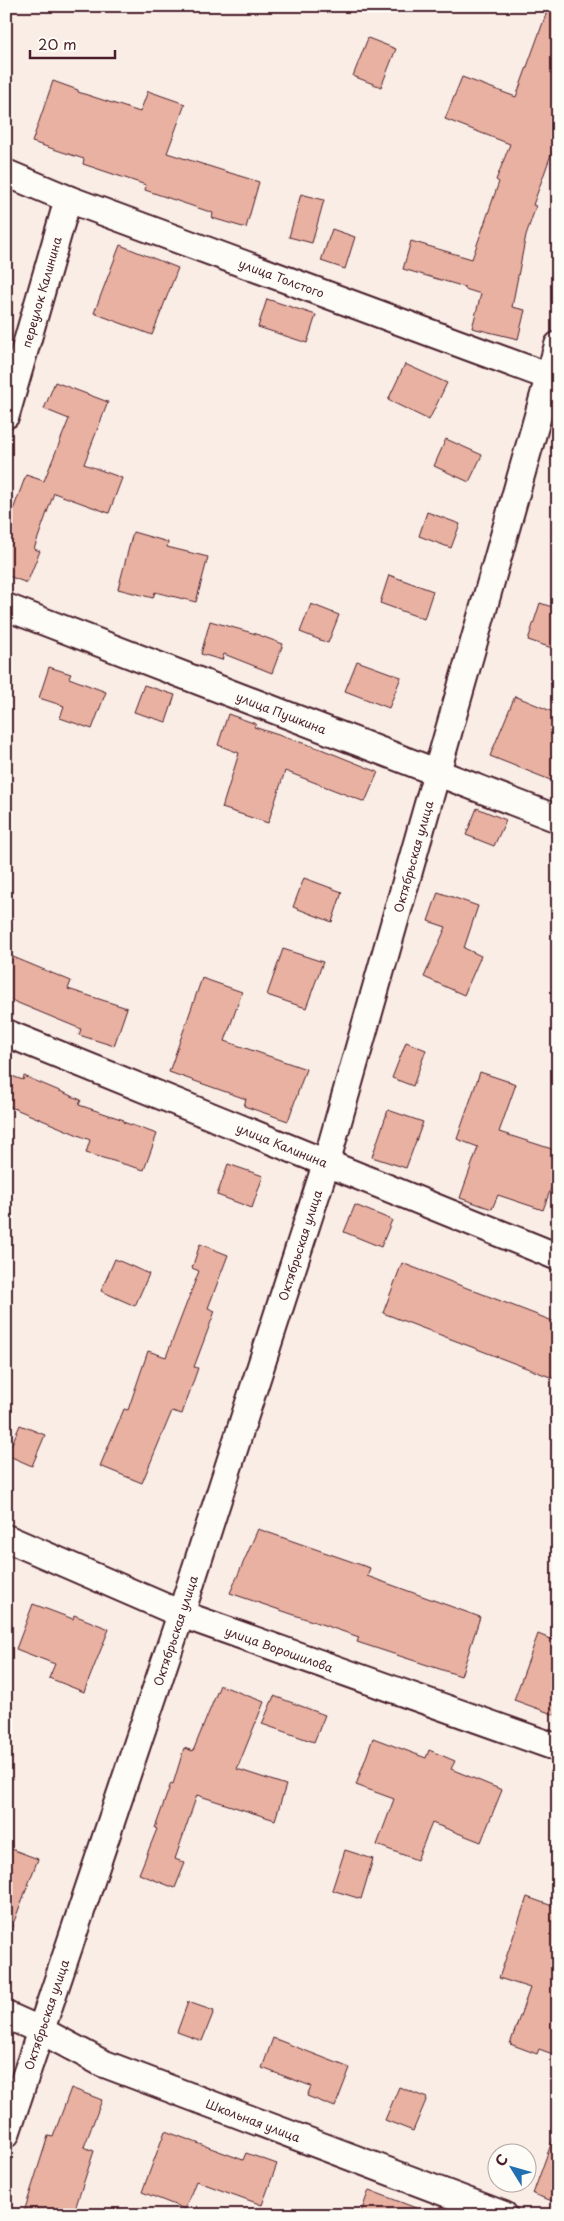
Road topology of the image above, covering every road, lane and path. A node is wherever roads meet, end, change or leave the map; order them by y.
1 (6, 173) edge
2 (68, 199) junction
3 (558, 345) edge
4 (554, 378) edge
5 (6, 415) edge
6 (6, 607) edge
7 (436, 771) junction
8 (558, 819) edge
9 (6, 1033) edge
10 (326, 1164) junction
11 (558, 1257) edge
12 (6, 1538) edge
13 (182, 1614) junction
14 (558, 1748) edge
15 (6, 2015) edge
16 (42, 2031) junction
17 (6, 2134) edge
18 (504, 2215) edge

1 - 2 street, улица Толстого
2 - 4 street, улица Толстого
2 - 5 street, переулок Калинина
3 - 4 street, Октябрьская улица
4 - 7 street, Октябрьская улица
6 - 7 street, улица Пушкина
7 - 8 street, улица Пушкина
7 - 10 street, Октябрьская улица
9 - 10 street, улица Калинина
10 - 11 street, улица Калинина
10 - 13 street, Октябрьская улица
12 - 13 street, улица Ворошилова
13 - 14 street, улица Ворошилова
13 - 16 street, Октябрьская улица
15 - 16 street, Школьная улица
16 - 17 street, Октябрьская улица
16 - 18 street, Школьная улица

